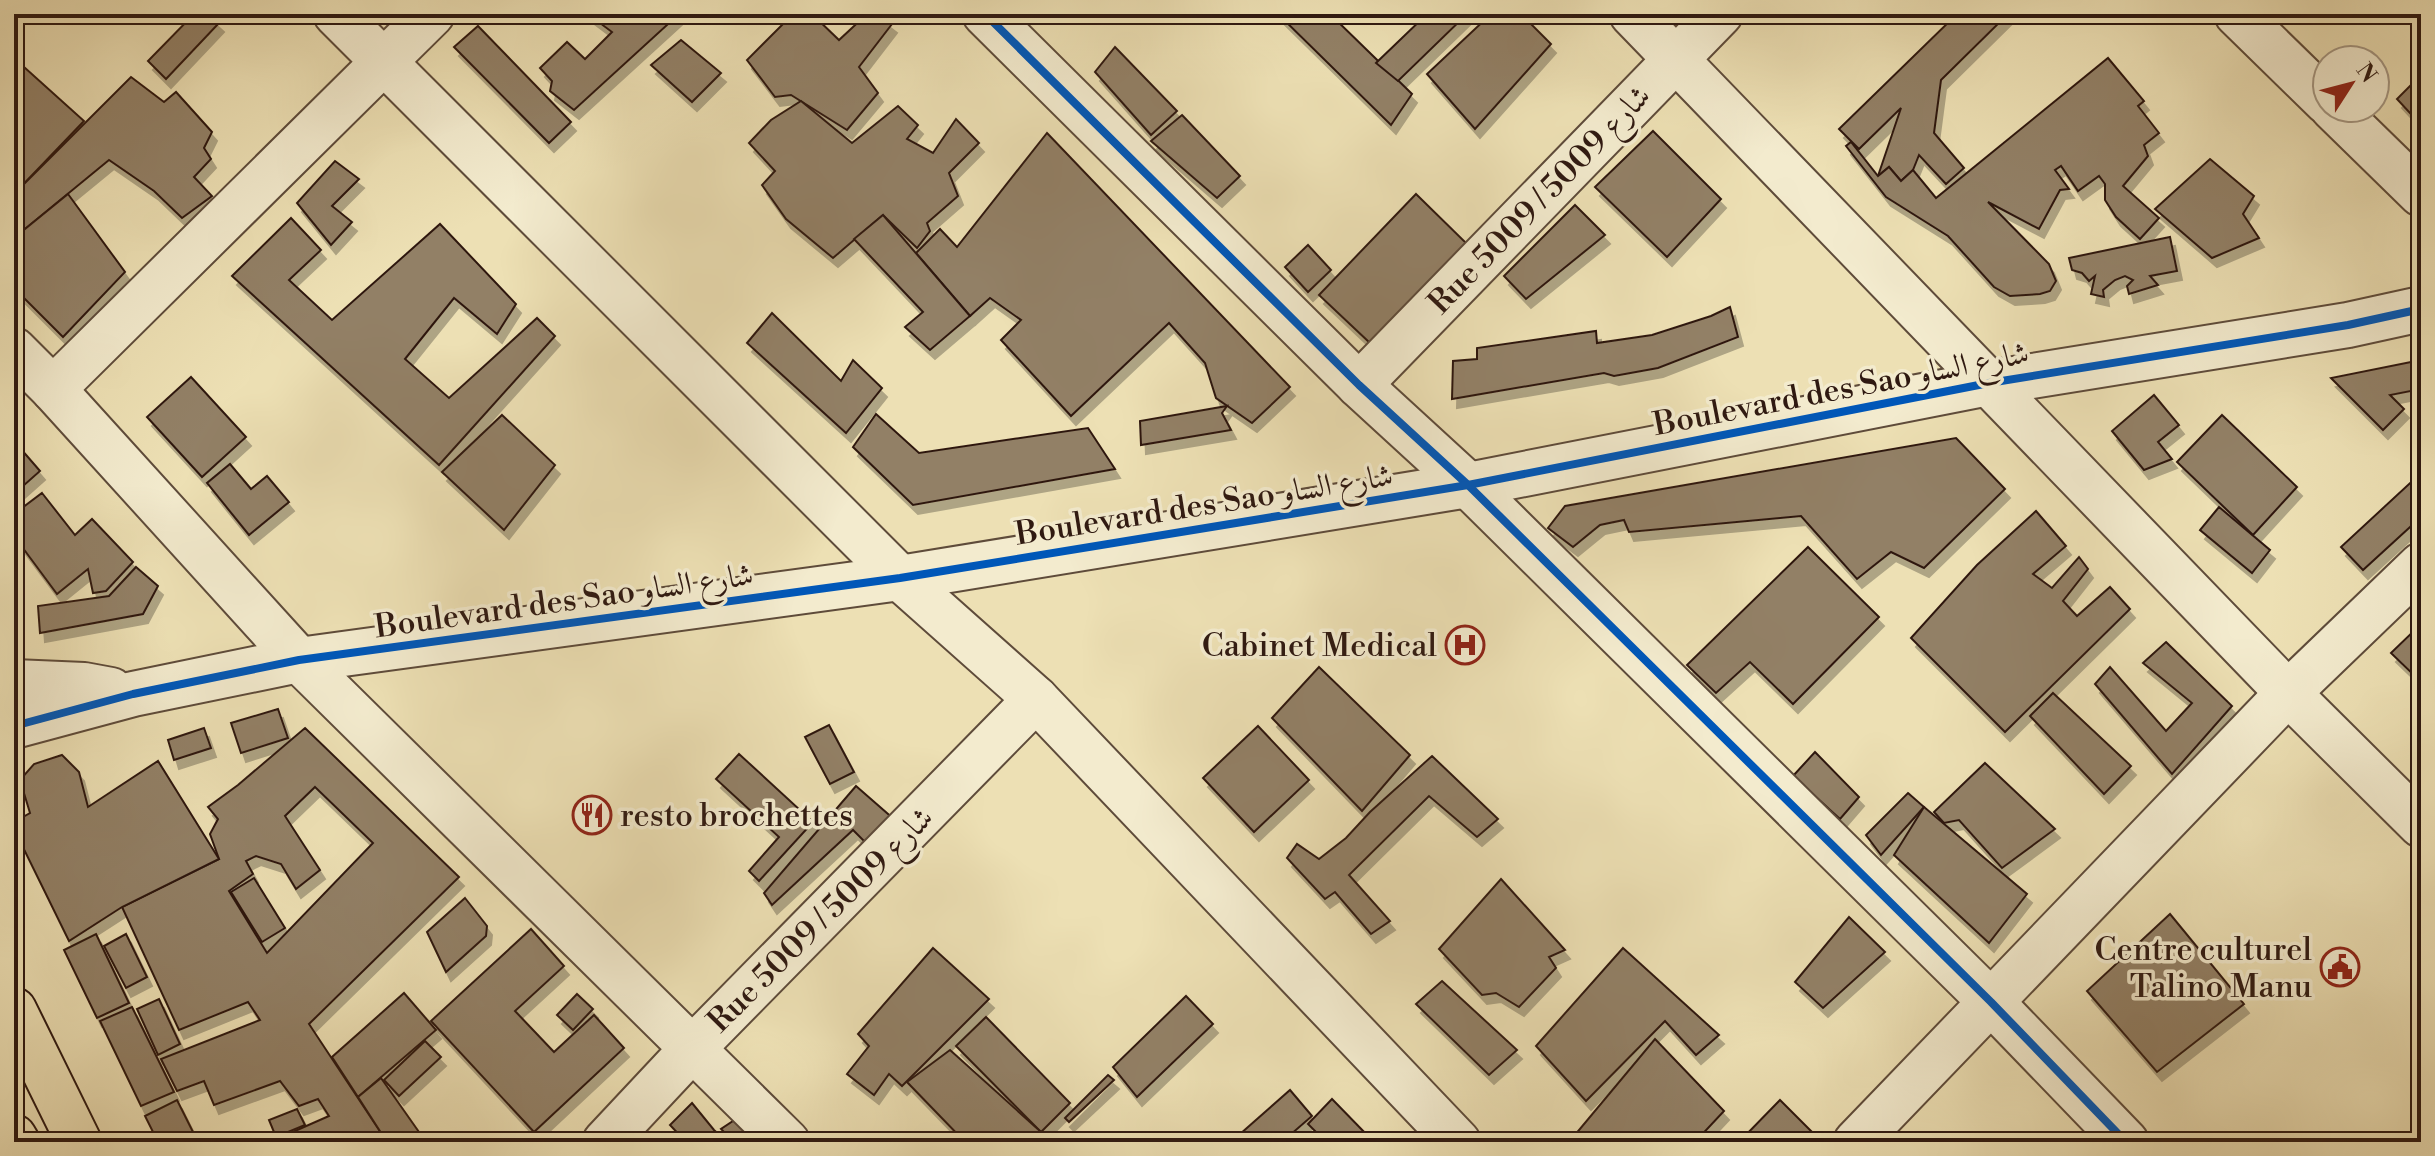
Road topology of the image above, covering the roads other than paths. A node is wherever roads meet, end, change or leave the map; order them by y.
1 (336, 14) edge
2 (432, 14) edge
3 (985, 14) edge
4 (1632, 14) edge
5 (1720, 14) edge
6 (2237, 14) edge
7 (1675, 58) junction
8 (384, 61) junction
9 (2311, 86) edge
10 (2349, 124) edge
11 (2421, 194) edge
12 (2421, 309) edge
13 (14, 350) edge
14 (1989, 383) junction
15 (1359, 385) junction
16 (53, 389) junction
17 (1468, 485) junction
18 (2421, 565) edge
19 (900, 578) junction
20 (299, 660) junction
21 (14, 682) edge
22 (2288, 693) junction
23 (133, 694) junction
24 (1036, 699) junction
25 (14, 726) edge
26 (2421, 825) edge
27 (1991, 1002) junction
28 (14, 1010) edge
29 (693, 1048) junction
30 (79, 1142) edge
31 (605, 1142) edge
32 (787, 1142) edge
33 (1458, 1142) edge
34 (1856, 1142) edge
35 (2126, 1142) edge

1 - 8 street
2 - 8 street
3 - 15 street
4 - 7 street
5 - 7 street, Rue 5009 / شارع 5009
6 - 9 street
7 - 14 street
7 - 15 street, Rue 5009 / شارع 5009
8 - 16 street
8 - 19 street
10 - 11 street
12 - 14 street, Boulevard des Sao شارع الساو
13 - 16 street
14 - 17 street, Boulevard des Sao شارع الساو
14 - 22 street
15 - 17 street
16 - 20 street
17 - 19 street, Boulevard des Sao شارع الساو
17 - 27 street
18 - 22 street
19 - 20 street, Boulevard des Sao شارع الساو
19 - 24 street
20 - 23 street, Boulevard des Sao شارع الساو
20 - 29 street
21 - 23 street
22 - 26 street
22 - 27 street
23 - 25 street, Boulevard des Sao شارع الساو
24 - 29 street, Rue 5009 / شارع 5009
24 - 33 street
27 - 34 street
27 - 35 street
28 - 30 main road
29 - 31 street, Rue 5009 / شارع 5009
29 - 32 street

